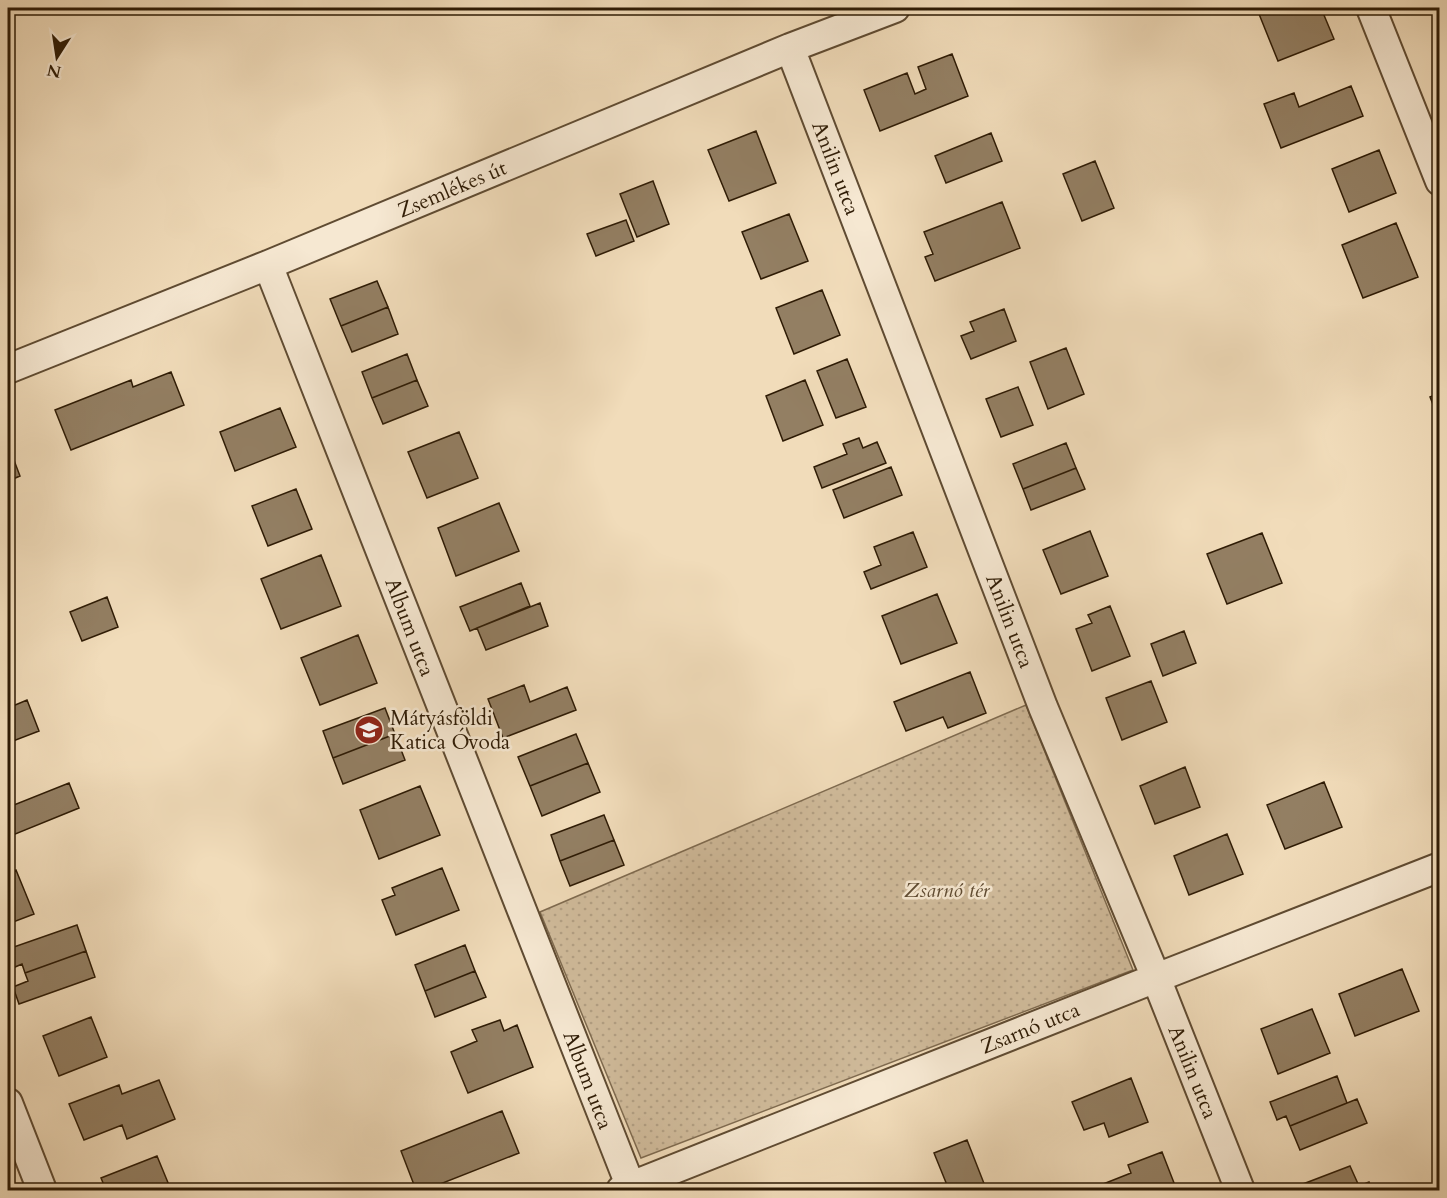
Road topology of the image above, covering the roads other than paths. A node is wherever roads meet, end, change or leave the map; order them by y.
1 (895, 8) edge
2 (1371, 8) edge
3 (790, 48) junction
4 (1440, 181) edge
5 (268, 265) junction
6 (8, 369) edge
7 (1440, 867) edge
8 (1156, 978) junction
9 (8, 1103) edge
10 (628, 1189) edge
11 (42, 1191) edge
12 (1240, 1191) edge

1 - 3 street, Zsemlékes út
2 - 4 street
3 - 5 street, Zsemlékes út
3 - 8 street, Anilin utca
5 - 6 street, Zsemlékes út
5 - 10 street, Album utca
7 - 8 street, Zsarnó utca
8 - 10 street, Zsarnó utca
8 - 12 street, Anilin utca
9 - 11 street

